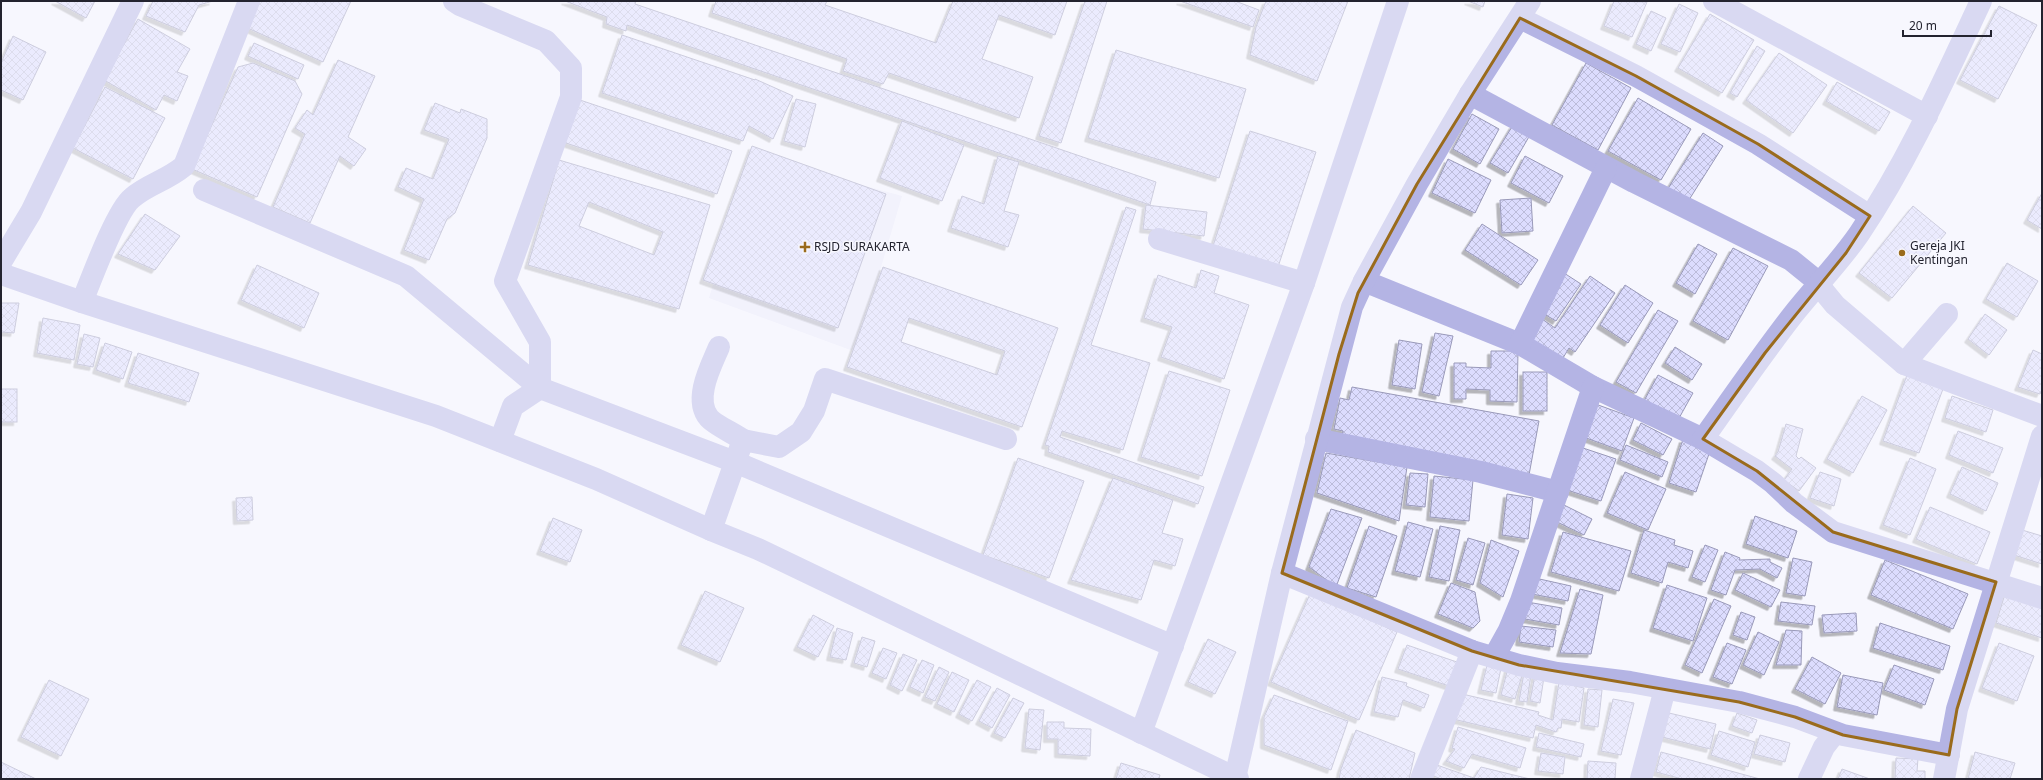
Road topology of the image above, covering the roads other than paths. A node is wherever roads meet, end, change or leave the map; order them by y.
1 (133, 1) edge
2 (249, 1) edge
3 (454, 1) edge
4 (1398, 1) edge
5 (1714, 1) edge
6 (1981, 1) edge
7 (1525, 9) edge
8 (1470, 94) junction
9 (1927, 116) junction
10 (1606, 168) junction
11 (204, 190) dead end
12 (1870, 216) junction
13 (1158, 239) dead end
14 (1, 262) edge
15 (1, 274) edge
16 (1364, 281) junction
17 (1304, 283) junction
18 (1818, 283) junction
19 (82, 302) junction
20 (1947, 314) dead end
21 (1520, 344) junction
22 (720, 347) dead end
23 (1904, 364) junction
24 (1593, 387) junction
25 (540, 388) junction
26 (2042, 416) edge
27 (2042, 436) edge
28 (1006, 439) dead end
29 (1316, 439) junction
30 (1703, 439) junction
31 (743, 440) junction
32 (500, 441) junction
33 (734, 462) junction
34 (1558, 492) junction
35 (711, 530) junction
36 (1282, 573) junction
37 (1996, 582) junction
38 (2042, 598) edge
39 (1173, 646) junction
40 (1472, 651) junction
41 (1494, 657) junction
42 (1665, 689) junction
43 (1140, 732) junction
44 (1835, 732) junction
45 (1949, 755) junction
46 (1237, 778) edge
47 (1947, 778) edge
48 (1421, 779) edge
49 (1640, 779) edge
50 (1809, 779) edge

1 - 14 street
2 - 19 street
3 - 25 street
4 - 17 street
5 - 9 street
6 - 9 street
7 - 8 street
7 - 12 street
8 - 10 street
8 - 16 street
9 - 12 street
10 - 18 street
10 - 21 street
11 - 25 street
12 - 18 street
13 - 17 street
15 - 19 street
16 - 21 street
16 - 29 street
17 - 39 street
18 - 23 street
18 - 30 street
19 - 32 street
20 - 23 street
21 - 24 street
22 - 31 street
23 - 26 street
24 - 30 street
24 - 34 street
25 - 32 street
25 - 33 street
27 - 37 street
28 - 31 street
29 - 34 street
29 - 36 street
30 - 37 street
31 - 33 street
32 - 35 street
33 - 35 street
33 - 39 street
34 - 41 street
35 - 43 street
36 - 40 street
36 - 46 street
37 - 38 street
37 - 45 street
39 - 43 street
40 - 41 street
40 - 48 street
41 - 42 street
42 - 44 street
42 - 49 street
43 - 46 street
44 - 45 street
44 - 50 street
45 - 47 street

